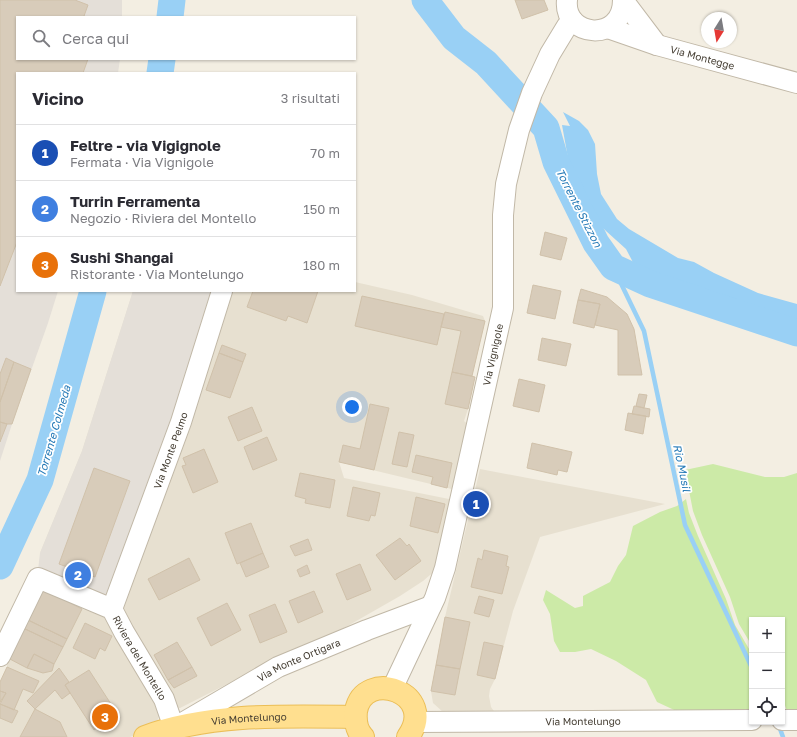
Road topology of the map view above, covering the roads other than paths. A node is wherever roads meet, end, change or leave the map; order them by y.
1 (567, 0) edge
2 (623, 0) edge
3 (573, 21) junction
4 (608, 28) junction
5 (657, 45) junction
6 (797, 83) edge
7 (222, 292) edge
8 (431, 606) junction
9 (112, 608) junction
10 (0, 656) edge
11 (392, 689) junction
12 (355, 717) junction
13 (749, 720) edge
14 (785, 720) edge
15 (797, 720) edge
16 (174, 728) junction
17 (412, 730) edge
18 (145, 737) edge
19 (363, 737) edge

1 - 3 street
2 - 4 street
2 - 5 street, Via Montegge
3 - 4 street
3 - 8 street, Via Vignigole
4 - 5 street, Via Montegge
5 - 6 street, Via Montegge
7 - 9 street, Via Monte Pelmo
8 - 11 street, Via Vignigole
8 - 16 street, Via Monte Ortigara
9 - 10 street, Riviera del Montello
9 - 16 street, Riviera del Montello
11 - 12 main road
11 - 17 main road
12 - 16 main road, Via Montelungo
12 - 19 main road
13 - 17 street, Via Montelungo
14 - 15 street
16 - 18 main road, Via Montelungo

